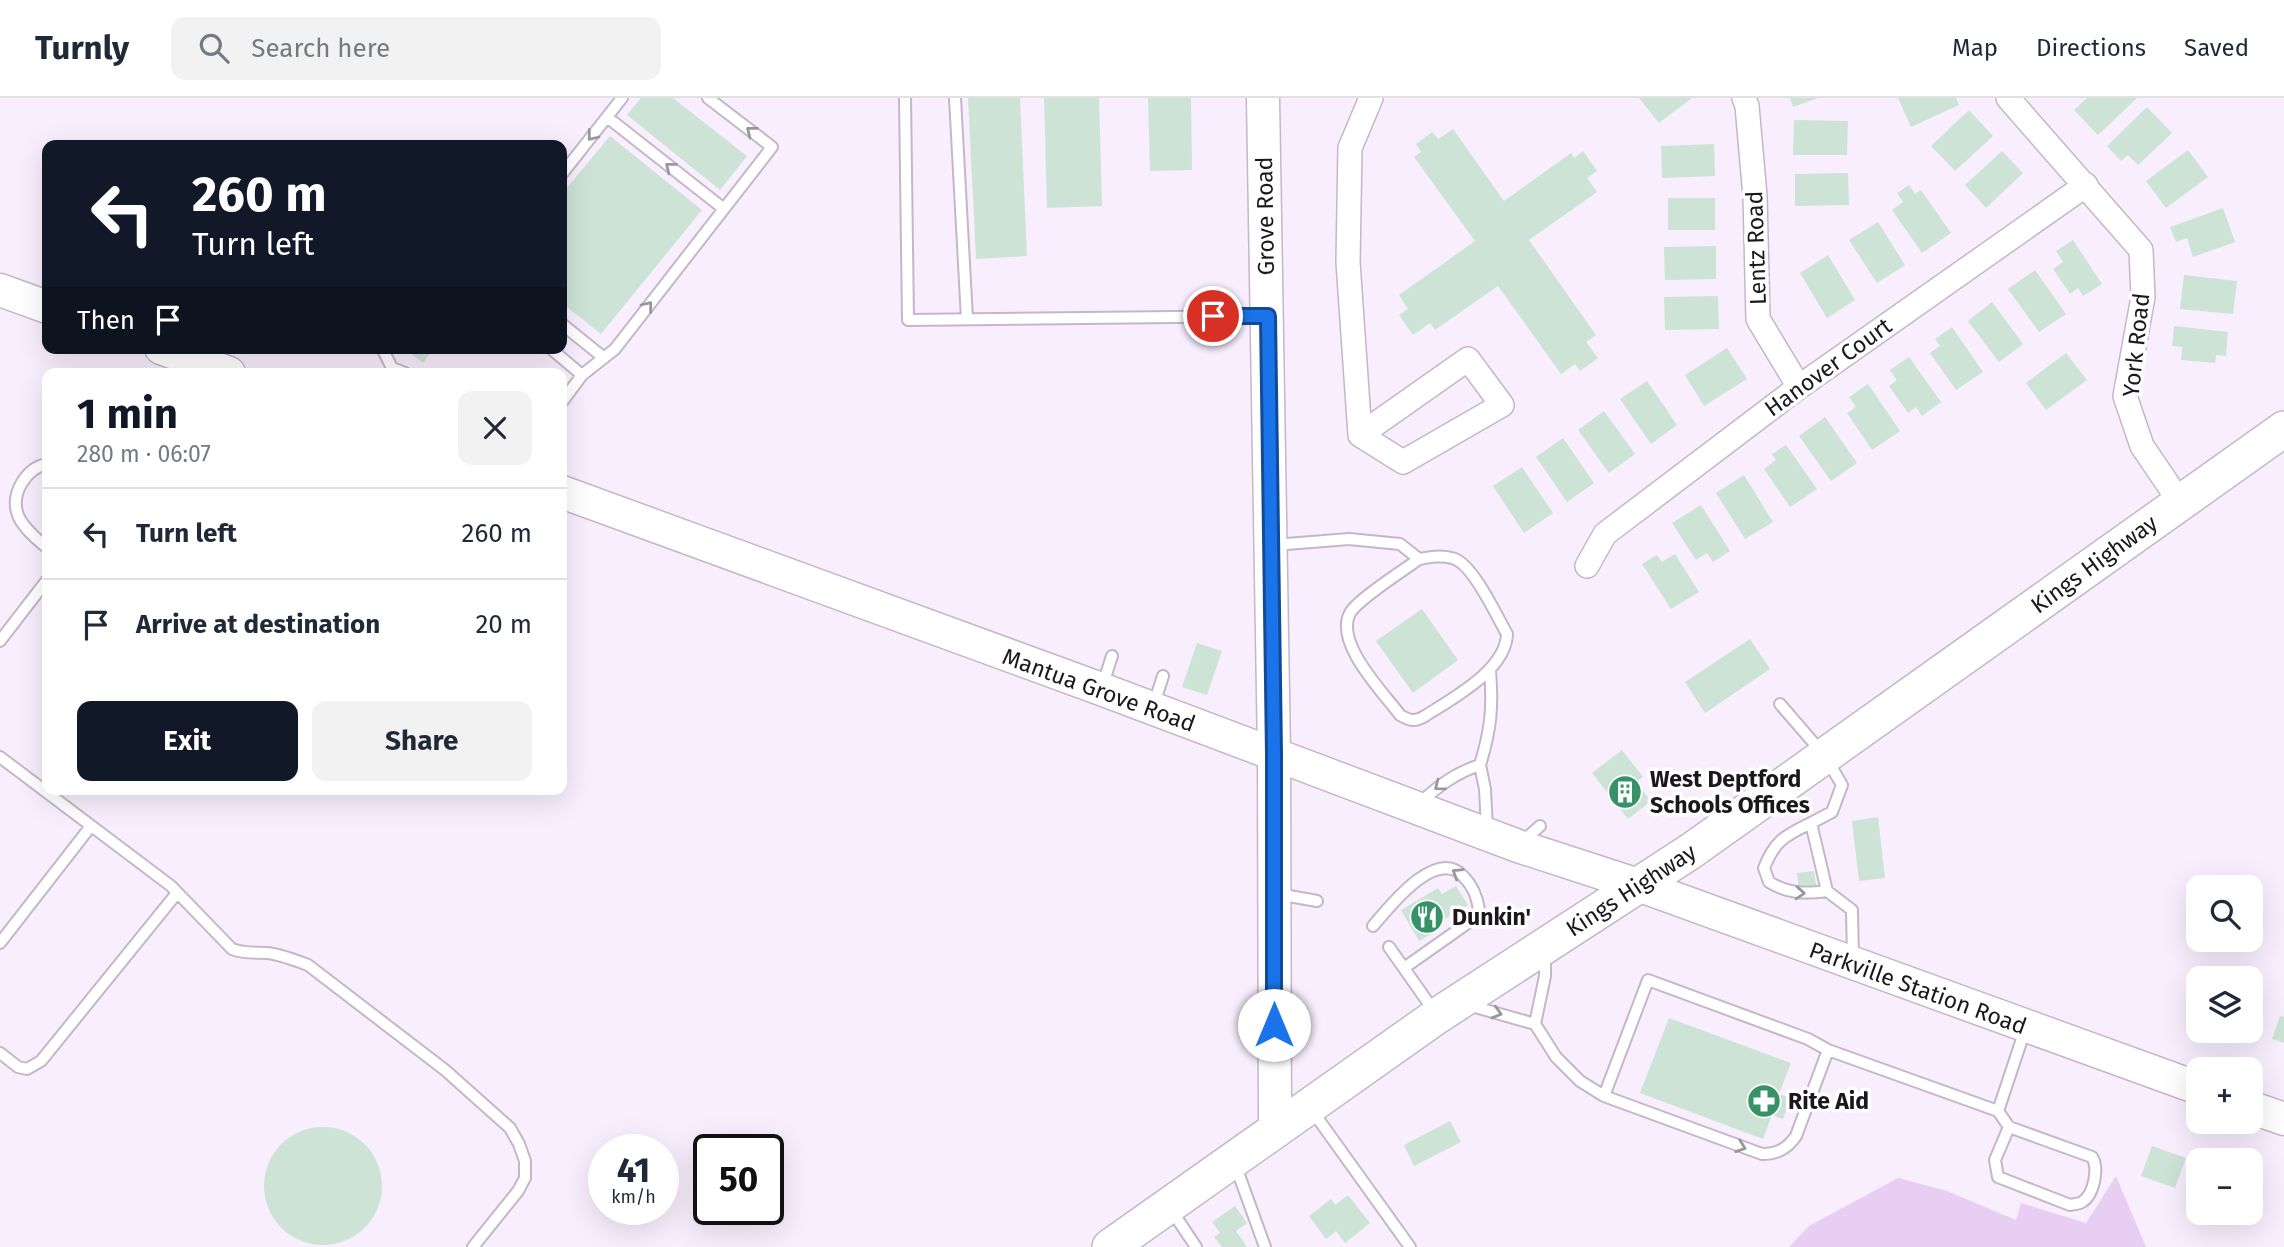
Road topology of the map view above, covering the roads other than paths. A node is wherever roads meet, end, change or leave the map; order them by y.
1 (621, 98) edge
2 (708, 98) edge
3 (905, 98) edge
4 (955, 98) edge
5 (1263, 98) edge
6 (1371, 98) edge
7 (1744, 98) edge
8 (2008, 98) edge
9 (607, 117) junction
10 (567, 168) edge
11 (2087, 186) junction
12 (724, 209) junction
13 (0, 290) edge
14 (42, 305) edge
15 (1268, 316) junction
16 (967, 319) junction
17 (567, 328) edge
18 (175, 354) edge
19 (557, 354) edge
20 (604, 358) junction
21 (207, 368) edge
22 (582, 375) junction
23 (1799, 387) junction
24 (567, 395) edge
25 (2284, 429) edge
26 (1360, 435) junction
27 (42, 465) edge
28 (567, 494) edge
29 (2180, 502) junction
30 (42, 542) edge
31 (1271, 545) junction
32 (1419, 559) junction
33 (1587, 566) dead end
34 (42, 586) edge
35 (0, 641) edge
36 (1112, 656) dead end
37 (1490, 670) junction
38 (1163, 676) dead end
39 (1101, 689) junction
40 (1780, 704) dead end
41 (1153, 710) junction
42 (1274, 754) junction
43 (1825, 756) junction
44 (0, 757) edge
45 (1480, 765) junction
46 (42, 789) edge
47 (50, 795) edge
48 (1415, 808) junction
49 (1811, 824) junction
50 (91, 826) junction
51 (1488, 835) junction
52 (1638, 885) junction
53 (1827, 891) junction
54 (177, 893) junction
55 (1273, 893) junction
56 (1317, 901) dead end
57 (1373, 926) dead end
58 (0, 943) edge
59 (1389, 947) dead end
60 (1545, 947) junction
61 (1853, 965) junction
62 (1404, 968) junction
63 (1448, 1009) junction
64 (1535, 1024) junction
65 (2026, 1027) junction
66 (1828, 1050) junction
67 (0, 1053) edge
68 (2186, 1084) edge
69 (1604, 1096) junction
70 (1309, 1107) junction
71 (1998, 1111) junction
72 (2263, 1112) edge
73 (2284, 1119) edge
74 (2009, 1127) junction
75 (1275, 1131) junction
76 (1233, 1160) junction
77 (1168, 1206) junction
78 (473, 1247) edge
79 (1110, 1247) edge
80 (1196, 1247) edge
81 (1265, 1247) edge
82 (1410, 1247) edge

1 - 9 lane
12 -> 2 lane
3 - 16 lane
4 - 16 lane
5 - 15 main road, Grove Road
6 - 26 street
7 - 23 street, Lentz Road
8 - 11 street, York Road
9 -> 10 lane
12 -> 9 lane
11 - 23 street, Hanover Court
11 - 29 street, York Road
20 -> 12 lane
13 - 14 main road
15 - 16 lane
15 - 31 main road, Grove Road
17 - 20 lane
18 - 21 main road
19 - 22 lane
20 - 22 lane
22 - 24 lane
23 - 33 street, Hanover Court
25 - 29 main road, Kings Highway
26 - 26 street
27 - 30 lane
28 - 39 main road, Mantua Grove Road
29 - 43 main road, Kings Highway
31 - 32 lane
31 - 42 main road, Grove Road
32 - 37 lane
32 - 37 lane
34 - 35 lane
36 - 39 lane
37 - 45 lane
38 - 41 lane
39 - 41 main road, Mantua Grove Road
40 - 43 lane
41 - 42 main road, Mantua Grove Road
42 - 48 main road, Mantua Grove Road
42 - 55 main road, Grove Road
43 - 49 lane
43 - 52 main road, Kings Highway
44 - 46 lane
45 -> 48 lane
45 - 51 lane
47 - 50 lane
48 - 51 main road, Mantua Grove Road
49 - 53 lane
49 -> 53 lane
50 - 54 lane
50 - 58 lane
51 - 52 main road, Mantua Grove Road
52 - 60 main road, Kings Highway
52 - 61 main road, Parkville Station Road
53 - 61 lane
54 - 67 lane
54 - 78 lane
55 - 56 lane
55 - 75 main road, Grove Road
62 -> 57 lane
59 - 62 lane
60 - 63 main road, Kings Highway
60 - 64 lane
61 - 65 main road, Parkville Station Road
62 - 63 lane
63 -> 64 lane
63 - 70 main road, Kings Highway
64 - 69 lane
65 - 68 main road, Parkville Station Road
65 - 71 lane
69 -> 66 lane
66 - 69 lane
66 - 71 lane
70 - 75 main road, Kings Highway
70 - 82 lane
71 - 74 lane
72 - 73 main road
74 - 74 lane
75 - 76 main road, Kings Highway
76 - 77 main road, Kings Highway
76 - 81 lane
77 - 79 main road, Kings Highway
77 - 80 lane

